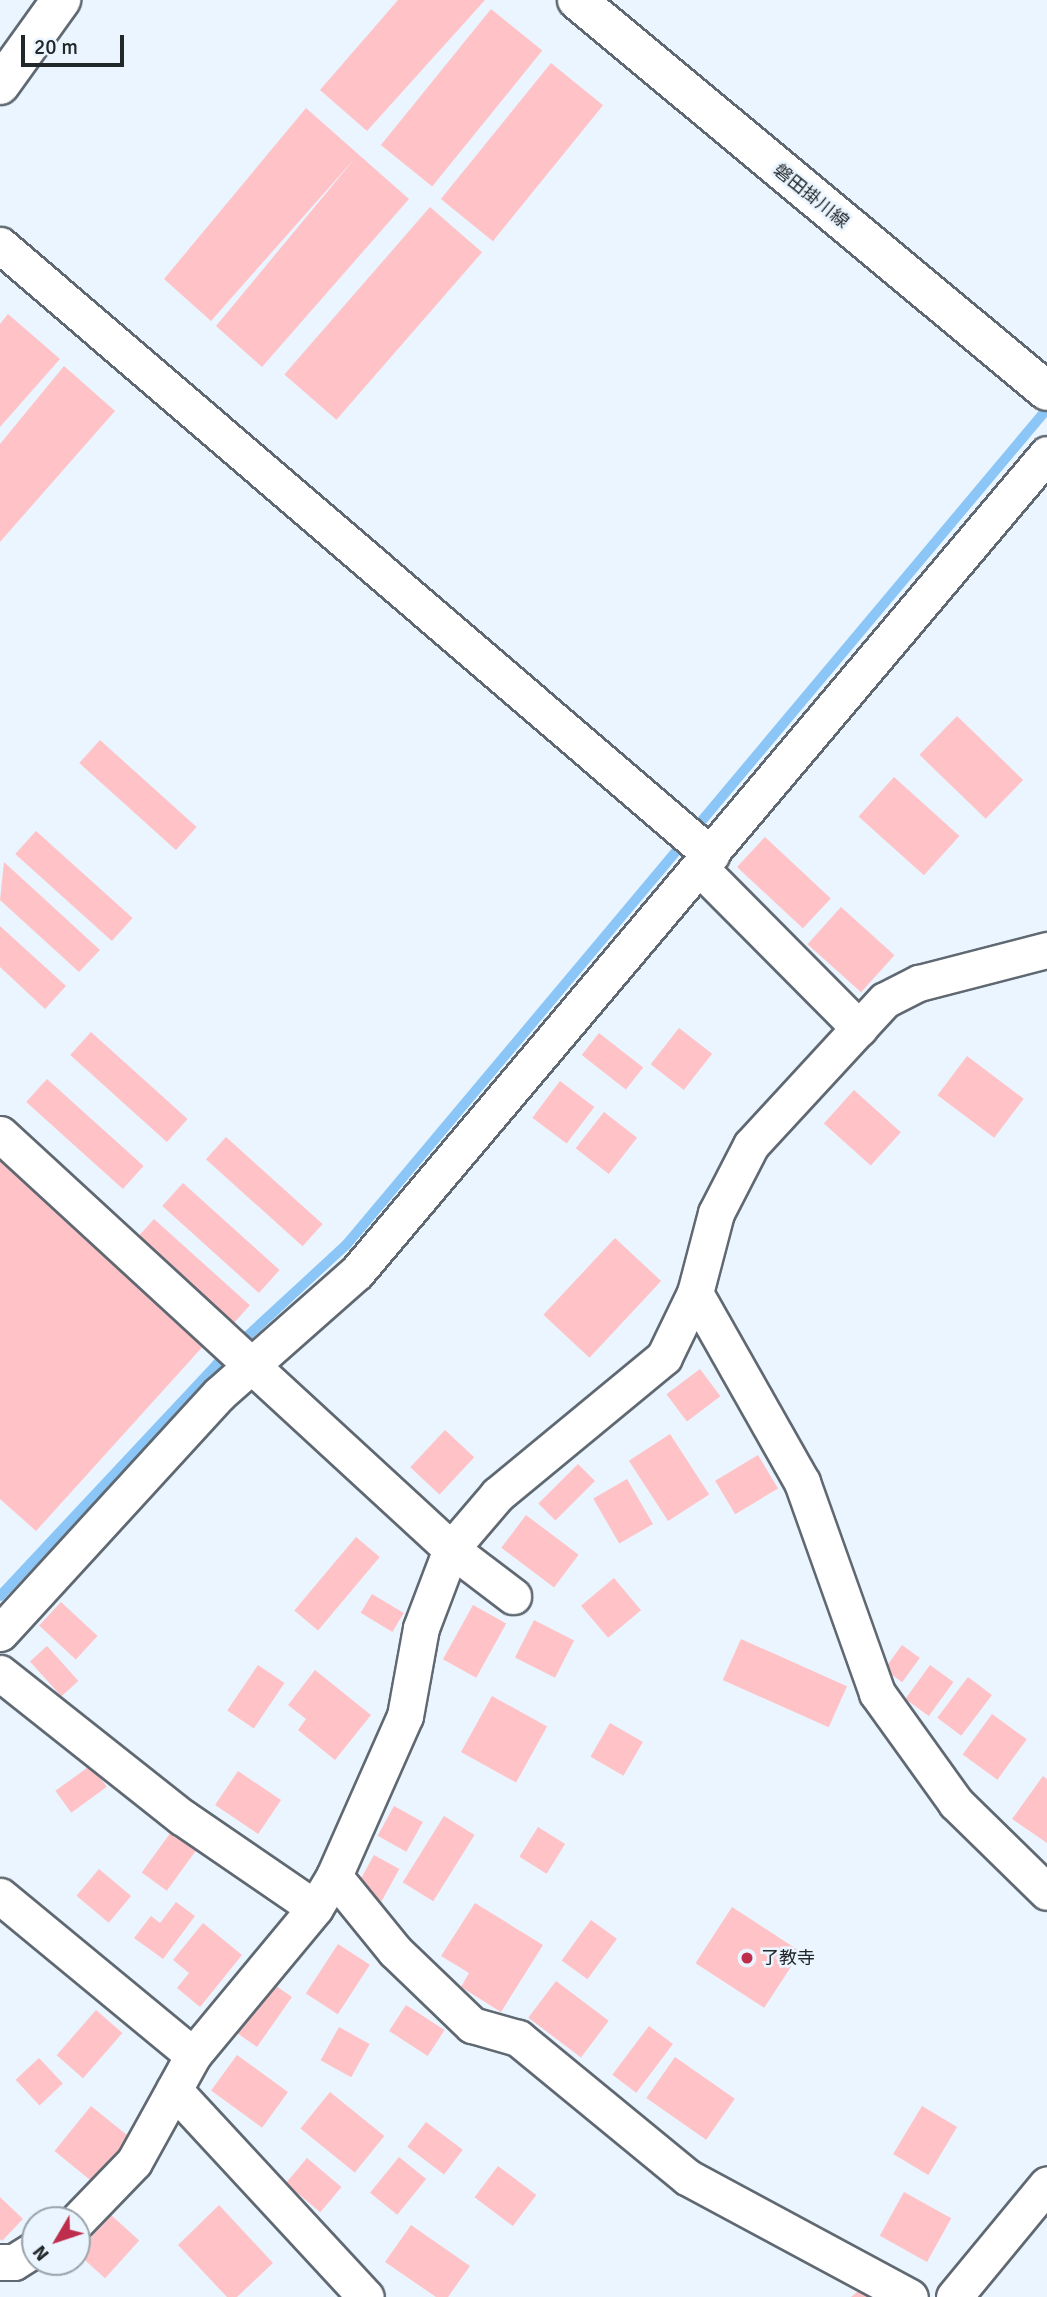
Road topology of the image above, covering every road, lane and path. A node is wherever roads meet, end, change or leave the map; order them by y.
1 (61, 0) edge
2 (577, 0) edge
3 (0, 85) edge
4 (0, 245) edge
5 (1047, 391) edge
6 (1047, 454) edge
7 (706, 862) junction
8 (1047, 950) edge
9 (859, 1028) junction
10 (0, 1134) edge
11 (695, 1293) junction
12 (251, 1366) junction
13 (451, 1549) junction
14 (513, 1596) dead end
15 (0, 1633) edge
16 (0, 1674) edge
17 (334, 1876) junction
18 (1047, 1892) edge
19 (0, 1896) edge
20 (314, 1908) junction
21 (193, 2055) junction
22 (174, 2090) junction
23 (1047, 2184) edge
24 (91, 2207) edge
25 (21, 2258) edge
26 (0, 2262) edge
27 (366, 2297) edge
28 (911, 2297) edge
29 (954, 2297) edge

1 - 3 main road
2 - 5 main road, 磐田掛川線
4 - 7 street
6 - 7 street
7 - 9 street
7 - 12 street
8 - 9 street
9 - 11 street
10 - 12 street
11 - 13 street
11 - 18 street
12 - 13 street
12 - 15 street
13 - 14 street
13 - 17 street
16 - 20 street
17 - 20 street
17 - 28 street
19 - 21 street
20 - 21 street
21 - 22 street
22 - 24 street
22 - 27 street
23 - 29 street
25 - 26 street

